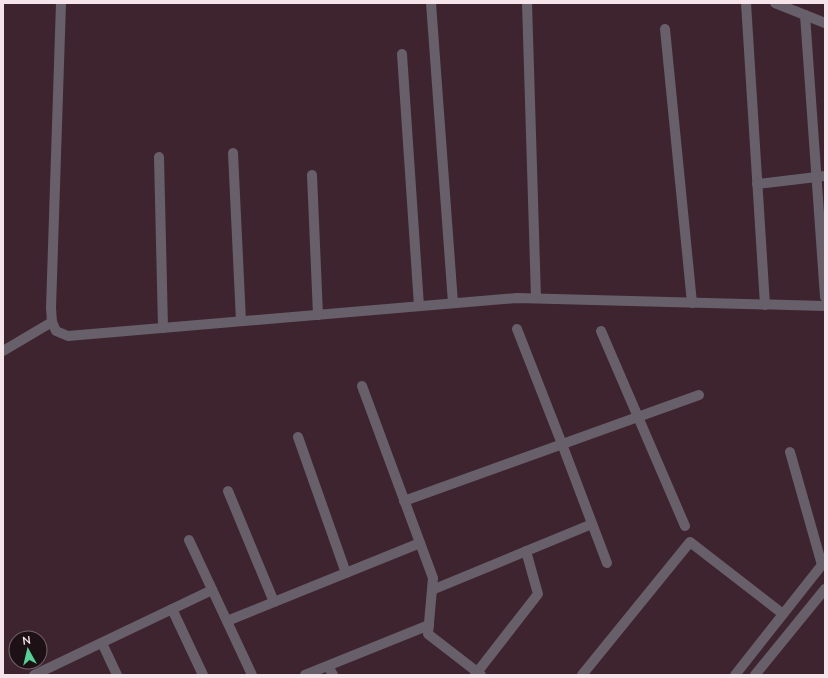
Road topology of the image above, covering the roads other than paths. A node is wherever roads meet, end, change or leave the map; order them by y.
1 (61, 3) edge
2 (431, 3) edge
3 (527, 3) edge
4 (746, 3) edge
5 (775, 3) edge
6 (805, 15) junction
7 (825, 23) edge
8 (665, 29) dead end
9 (402, 54) dead end
10 (233, 153) dead end
11 (159, 157) dead end
12 (312, 175) dead end
13 (821, 176) edge
14 (758, 184) junction
15 (825, 297) edge
16 (536, 298) junction
17 (692, 302) junction
18 (453, 303) junction
19 (765, 305) junction
20 (419, 306) junction
21 (825, 306) edge
22 (318, 315) junction
23 (52, 322) junction
24 (241, 322) junction
25 (162, 328) junction
26 (517, 329) dead end
27 (601, 331) dead end
28 (3, 351) edge
29 (362, 386) dead end
30 (698, 395) dead end
31 (638, 417) junction
32 (298, 437) dead end
33 (562, 444) junction
34 (790, 452) dead end
35 (228, 490) dead end
36 (404, 501) junction
37 (592, 524) junction
38 (685, 526) dead end
39 (189, 540) dead end
40 (420, 543) junction
41 (526, 551) junction
42 (607, 563) dead end
43 (823, 563) edge
44 (346, 573) junction
45 (212, 590) junction
46 (432, 590) junction
47 (825, 590) edge
48 (274, 602) junction
49 (172, 609) junction
50 (783, 614) junction
51 (227, 621) junction
52 (429, 625) junction
53 (102, 643) junction
54 (330, 670) edge
55 (478, 674) edge
56 (35, 675) edge
57 (117, 675) edge
58 (203, 675) edge
59 (252, 675) edge
60 (305, 675) edge
61 (582, 675) edge
62 (735, 675) edge
63 (756, 675) edge

1 - 23 street
2 - 18 street
3 - 16 street
4 - 14 street
5 - 6 street
6 - 7 street
6 - 13 street
8 - 17 street
9 - 20 street
10 - 24 street
11 - 25 street
12 - 22 street
13 - 14 street
13 - 15 street
14 - 19 street
16 - 17 street
16 - 18 street
17 - 19 street
18 - 20 street
19 - 21 street
20 - 22 street
22 - 24 street
23 - 25 street
23 - 28 street
24 - 25 street
26 - 33 street
27 - 31 street
29 - 36 street
30 - 31 street
31 - 33 street
31 - 38 street
32 - 44 street
33 - 36 street
33 - 37 street
34 - 43 street
35 - 48 street
36 - 40 street
37 - 41 street
37 - 42 street
39 - 45 street
40 - 44 street
40 - 46 street
41 - 46 street
41 - 55 street
43 - 50 street
44 - 48 street
45 - 49 street
45 - 51 street
46 - 52 street
47 - 63 street
48 - 51 street
49 - 53 street
49 - 58 street
50 - 61 street
50 - 62 street
51 - 59 street
52 - 54 street
52 - 55 street
53 - 56 street
53 - 57 street
54 - 60 street

